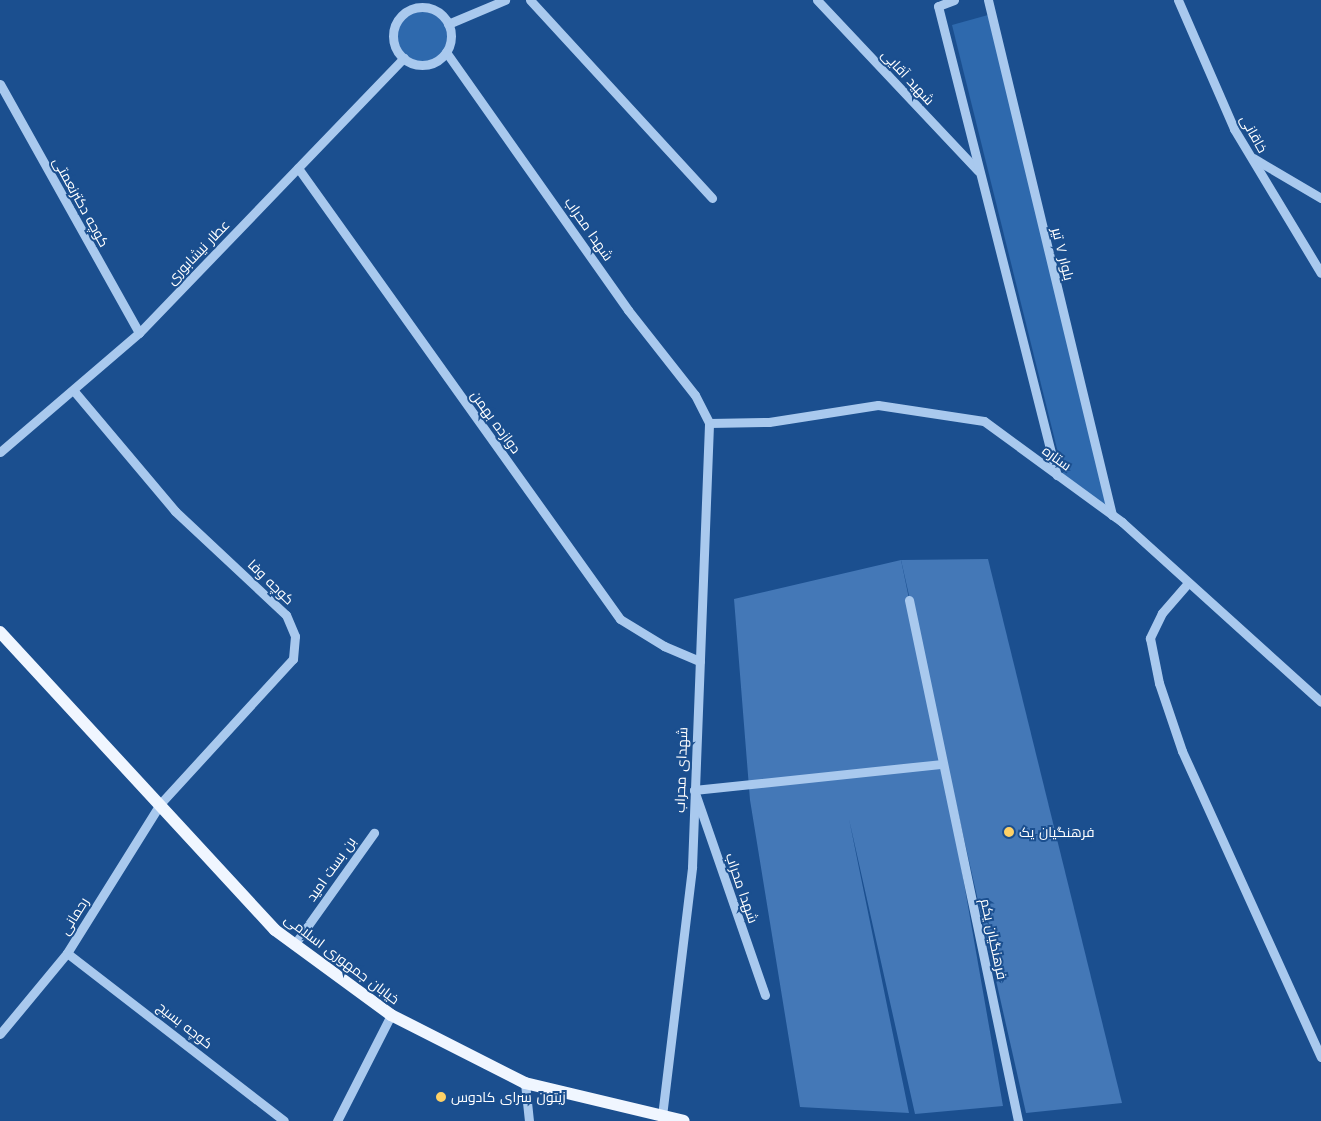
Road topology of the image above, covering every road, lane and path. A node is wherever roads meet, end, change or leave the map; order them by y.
1 (405, 0) edge
2 (505, 0) edge
3 (530, 0) edge
4 (818, 0) edge
5 (954, 0) edge
6 (988, 0) edge
7 (1178, 0) edge
8 (408, 10) junction
9 (448, 24) junction
10 (446, 52) junction
11 (404, 58) junction
12 (0, 84) edge
13 (1250, 156) junction
14 (298, 168) junction
15 (979, 172) junction
16 (712, 198) dead end
17 (1321, 198) edge
18 (1321, 273) edge
19 (139, 334) junction
20 (72, 390) junction
21 (709, 423) junction
22 (0, 452) edge
23 (1056, 475) junction
24 (1112, 515) junction
25 (1188, 583) junction
26 (909, 600) dead end
27 (0, 632) edge
28 (700, 661) junction
29 (1321, 702) edge
30 (944, 764) junction
31 (694, 790) junction
32 (160, 804) junction
33 (374, 833) dead end
34 (294, 945) junction
35 (67, 953) junction
36 (764, 995) dead end
37 (391, 1015) junction
38 (0, 1034) edge
39 (1321, 1057) edge
40 (525, 1083) junction
41 (662, 1116) junction
42 (284, 1121) edge
43 (337, 1121) edge
44 (529, 1121) edge
45 (684, 1121) edge
46 (1018, 1121) edge

1 - 8 street
2 - 9 street
3 - 16 street
4 - 15 street, شهید آقایی
5 - 15 street
6 - 24 street, بلوار ۷ تیر
7 - 13 street, خاقانی
8 - 9 street
8 - 11 street
9 - 10 street
10 - 11 street
10 - 21 street, شهدا محراب
11 - 14 street, عطار نیشابوری
12 - 19 street, کوچه دکترنعمتی
13 - 17 street
13 - 18 street, خاقانی
14 - 19 street, عطار نیشابوری
14 - 28 street, دوازده بهمن
15 - 23 street
19 - 20 street, عطار نیشابوری
20 - 22 street, عطار نیشابوری
20 - 32 street, کوچه وفا
21 - 23 street, ستاره
21 - 28 street, شهدای محراب
23 - 24 street, ستاره
24 - 25 street, ستاره
25 - 29 street, ستاره
25 - 39 street
26 - 30 street, فرهنگیان یکم
27 - 32 main road, خیابان جمهوری اسلامی
28 - 31 street, شهدای محراب
30 - 31 street
30 - 46 street, فرهنگیان یکم
31 - 36 street, شهدا محراب
31 - 41 street, شهدای محراب
32 - 34 main road, خیابان جمهوری اسلامی
32 - 35 street, رحمانی
33 - 34 street, بن بست امید
34 - 37 main road, خیابان جمهوری اسلامی
35 - 38 street, رحمانی
35 - 42 street, کوچه بسیج
37 - 40 main road, خیابان جمهوری اسلامی
37 - 43 street
40 - 41 main road, خیابان جمهوری اسلامی
40 - 44 street
41 - 45 main road, خیابان جمهوری اسلامی

